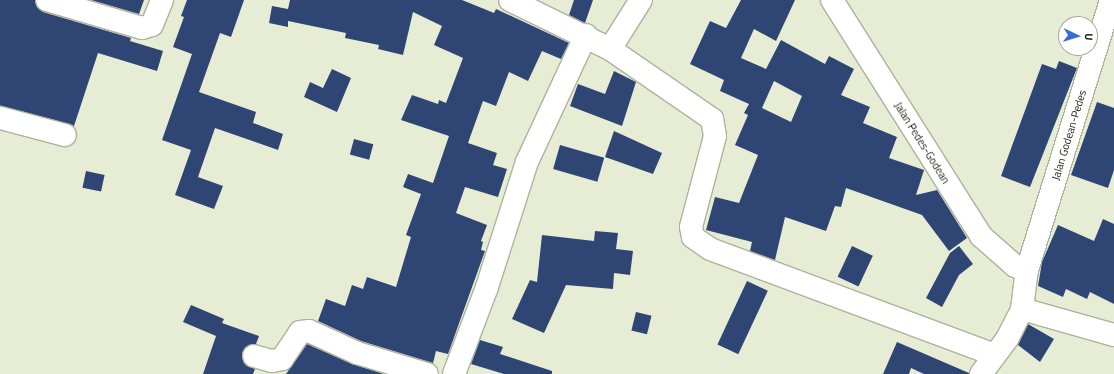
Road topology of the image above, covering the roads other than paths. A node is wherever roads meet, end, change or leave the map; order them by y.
1 (47, 0) edge
2 (162, 0) edge
3 (510, 0) edge
4 (641, 0) edge
5 (832, 0) edge
6 (1111, 0) edge
7 (586, 35) junction
8 (610, 49) junction
9 (0, 118) edge
10 (65, 135) dead end
11 (1027, 270) junction
12 (1022, 309) junction
13 (1114, 335) edge
14 (995, 355) junction
15 (254, 356) dead end
16 (427, 374) edge
17 (454, 374) edge
18 (981, 374) edge

1 - 2 street
3 - 7 street
4 - 8 street
5 - 11 street, Jalan Pedes-Godean
6 - 11 street, Jalan Godean-Pedes
7 - 8 street
7 - 17 street
8 - 14 street
9 - 10 street
11 - 12 street, Jalan Godean-Pedes
12 - 13 street
12 - 14 street, Jalan Godean-Pedes
14 - 18 street, Jalan Godean-Pedes
15 - 16 street

